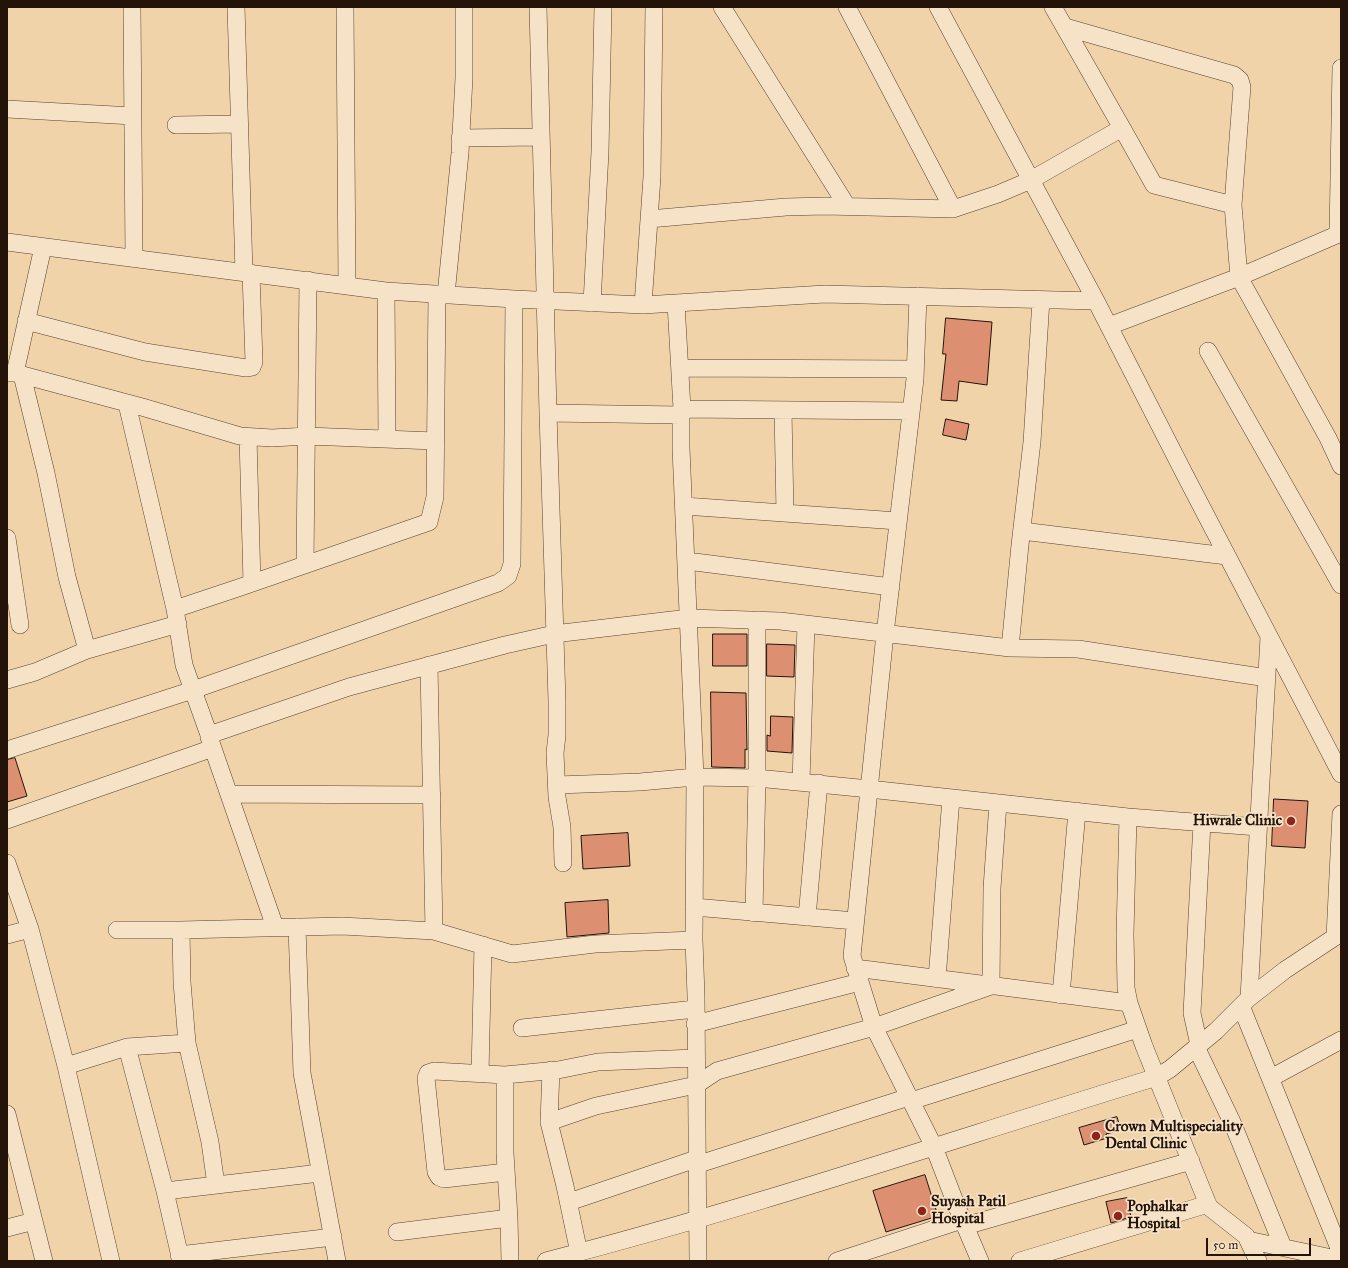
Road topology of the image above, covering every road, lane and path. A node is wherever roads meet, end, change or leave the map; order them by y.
1 (132, 7) edge
2 (236, 7) edge
3 (345, 7) edge
4 (464, 7) edge
5 (538, 7) edge
6 (603, 7) edge
7 (654, 7) edge
8 (722, 7) edge
9 (847, 7) edge
10 (938, 7) edge
11 (1053, 7) edge
12 (1065, 27) junction
13 (1341, 68) edge
14 (7, 110) edge
15 (133, 116) junction
16 (176, 124) dead end
17 (239, 124) junction
18 (1122, 128) junction
19 (541, 137) junction
20 (460, 138) junction
21 (1031, 180) junction
22 (1233, 205) junction
23 (847, 206) junction
24 (953, 209) junction
25 (649, 219) junction
26 (1340, 233) edge
27 (7, 242) edge
28 (43, 247) junction
29 (134, 258) junction
30 (247, 273) junction
31 (1239, 277) junction
32 (308, 280) junction
33 (347, 285) junction
34 (386, 290) junction
35 (441, 295) junction
36 (918, 296) junction
37 (514, 299) junction
38 (546, 300) junction
39 (1041, 300) junction
40 (1096, 301) junction
41 (592, 303) junction
42 (676, 303) junction
43 (643, 305) junction
44 (26, 321) junction
45 (1109, 326) junction
46 (1208, 351) dead end
47 (680, 368) junction
48 (915, 369) junction
49 (15, 373) edge
50 (128, 404) junction
51 (783, 410) junction
52 (911, 411) junction
53 (682, 412) junction
54 (548, 413) junction
55 (307, 436) junction
56 (248, 437) junction
57 (387, 439) junction
58 (435, 441) junction
59 (1341, 466) edge
60 (684, 506) junction
61 (785, 513) junction
62 (898, 521) junction
63 (1022, 531) junction
64 (7, 538) edge
65 (1227, 556) junction
66 (687, 562) junction
67 (305, 564) junction
68 (252, 584) junction
69 (1341, 586) edge
70 (891, 587) junction
71 (177, 616) junction
72 (689, 618) junction
73 (756, 620) junction
74 (806, 624) junction
75 (20, 625) dead end
76 (554, 634) junction
77 (885, 634) junction
78 (1269, 637) junction
79 (1010, 648) junction
80 (87, 650) junction
81 (429, 665) junction
82 (1267, 678) junction
83 (7, 680) edge
84 (193, 690) junction
85 (1323, 739) junction
86 (211, 741) junction
87 (1341, 747) edge
88 (7, 750) edge
89 (1341, 774) edge
90 (695, 777) junction
91 (757, 778) junction
92 (801, 782) junction
93 (818, 783) junction
94 (557, 785) junction
95 (869, 789) junction
96 (229, 794) junction
97 (432, 795) junction
98 (951, 798) junction
99 (998, 803) junction
100 (1077, 811) junction
101 (1341, 814) edge
102 (1128, 817) junction
103 (7, 820) edge
104 (1202, 823) junction
105 (1258, 828) junction
106 (7, 862) edge
107 (563, 863) dead end
108 (694, 907) junction
109 (754, 912) junction
110 (807, 917) junction
111 (855, 922) junction
112 (275, 927) junction
113 (297, 927) junction
114 (30, 929) junction
115 (117, 930) dead end
116 (181, 930) junction
117 (434, 931) junction
118 (1338, 935) edge
119 (7, 936) edge
120 (694, 940) junction
121 (483, 945) junction
122 (857, 975) junction
123 (937, 979) junction
124 (991, 986) junction
125 (1061, 995) junction
126 (1245, 1002) junction
127 (1129, 1003) junction
128 (695, 1017) junction
129 (874, 1027) junction
130 (522, 1028) dead end
131 (1138, 1029) junction
132 (1341, 1040) edge
133 (187, 1043) junction
134 (1198, 1046) junction
135 (127, 1048) junction
136 (695, 1058) junction
137 (66, 1066) junction
138 (551, 1070) junction
139 (480, 1074) junction
140 (506, 1076) junction
141 (1157, 1077) junction
142 (1271, 1078) junction
143 (696, 1085) junction
144 (910, 1098) junction
145 (7, 1114) edge
146 (549, 1122) junction
147 (934, 1147) junction
148 (1191, 1161) junction
149 (696, 1162) junction
150 (506, 1172) junction
151 (320, 1173) junction
152 (216, 1185) junction
153 (165, 1191) junction
154 (569, 1202) junction
155 (1208, 1204) junction
156 (510, 1218) junction
157 (697, 1220) junction
158 (34, 1221) junction
159 (964, 1223) junction
160 (7, 1228) edge
161 (397, 1232) dead end
162 (333, 1237) junction
163 (1248, 1240) junction
164 (1283, 1247) junction
165 (579, 1252) junction
166 (1341, 1253) edge
167 (180, 1258) edge
168 (1341, 1260) edge
169 (44, 1261) edge
170 (111, 1261) edge
171 (337, 1261) edge
172 (510, 1261) edge
173 (546, 1261) edge
174 (698, 1261) edge
175 (837, 1261) edge
176 (980, 1261) edge
177 (1020, 1261) edge
178 (1258, 1261) edge

1 - 15 street
2 - 17 street
3 - 33 street
4 - 20 street
5 - 19 street
6 - 41 street
7 - 25 street
8 - 23 street
9 - 24 street
10 - 21 street
11 - 12 street
12 - 18 street
12 - 22 street
13 - 26 street
14 - 15 street
15 - 29 street
16 - 17 street
17 - 30 street
18 - 21 street
18 - 22 street
19 - 20 street
19 - 38 street
20 - 35 street
21 - 24 street
21 - 40 street
22 - 31 street
23 - 24 street
23 - 25 street
25 - 43 street
26 - 31 street
27 - 28 street
28 - 29 street
28 - 44 street
29 - 30 street
30 - 32 street
30 - 44 street
31 - 45 street
31 - 59 street
32 - 33 street
32 - 55 street
33 - 34 street
34 - 35 street
34 - 57 street
35 - 37 street
35 - 58 street
36 - 39 street
36 - 42 street
36 - 48 street
37 - 38 street
37 - 84 street
38 - 41 street
38 - 54 street
39 - 40 street
39 - 63 street
40 - 45 street
41 - 43 street
42 - 43 street
42 - 47 street
44 - 49 street
45 - 65 street
46 - 69 street
47 - 48 street
47 - 53 street
48 - 52 street
49 - 50 street
49 - 80 street
50 - 56 street
50 - 71 street
51 - 52 street
51 - 53 street
51 - 61 street
52 - 62 street
53 - 54 street
53 - 60 street
54 - 76 street
55 - 56 street
55 - 57 street
55 - 67 street
56 - 68 street
57 - 58 street
58 - 67 street
60 - 61 street
60 - 66 street
61 - 62 street
62 - 70 street
63 - 65 street
63 - 79 street
64 - 75 street
65 - 78 street
66 - 70 street
66 - 72 street
67 - 68 street
68 - 71 street
70 - 77 street
71 - 80 street
71 - 84 street
72 - 73 street
72 - 76 street
72 - 90 street
73 - 74 street
73 - 91 street
74 - 77 street
74 - 92 street
76 - 81 street
76 - 94 street
77 - 79 street
77 - 95 street
78 - 82 street
78 - 85 street
79 - 82 street
80 - 83 street
81 - 86 street
81 - 97 street
82 - 105 street
84 - 86 street
84 - 88 street
85 - 87 street
85 - 89 street
86 - 96 street
86 - 103 street
90 - 91 street
90 - 94 street
90 - 108 street
91 - 92 street
91 - 109 street
92 - 93 street
93 - 95 street
93 - 110 street
94 - 107 street
95 - 98 street
95 - 111 street
96 - 97 street
96 - 112 street
97 - 117 street
98 - 99 street
98 - 123 street
99 - 100 street
99 - 124 street
100 - 102 street
100 - 125 street
101 - 118 street
102 - 104 street
102 - 127 street
104 - 105 street
104 - 134 street
105 - 126 street
106 - 114 street
108 - 109 street
108 - 120 street
109 - 110 street
110 - 111 street
111 - 122 street
112 - 113 street
112 - 116 street
113 - 117 street
113 - 151 street
114 - 119 street
114 - 137 street
115 - 116 street
116 - 133 street
117 - 121 street
118 - 126 street
120 - 121 street
120 - 128 street
121 - 139 street
122 - 123 street
122 - 128 street
122 - 129 street
123 - 124 street
124 - 125 street
124 - 129 street
125 - 127 street
126 - 134 street
126 - 142 street
127 - 131 street
128 - 130 street
128 - 136 street
129 - 143 street
129 - 144 street
131 - 141 street
131 - 144 street
132 - 142 street
133 - 135 street
133 - 152 street
134 - 141 street
134 - 164 street
135 - 137 street
135 - 153 street
136 - 138 street
136 - 143 street
137 - 170 street
138 - 140 street
138 - 146 street
139 - 140 street
139 - 150 street
140 - 150 street
141 - 147 street
141 - 148 street
142 - 166 street
143 - 146 street
143 - 149 street
144 - 147 street
144 - 149 street
145 - 158 street
146 - 154 street
147 - 157 street
147 - 159 street
148 - 155 street
148 - 159 street
149 - 154 street
149 - 157 street
150 - 156 street
151 - 152 street
151 - 162 street
152 - 153 street
153 - 167 street
154 - 165 street
155 - 163 street
155 - 177 street
156 - 161 street
156 - 172 street
157 - 165 street
157 - 174 street
158 - 160 street
158 - 169 street
159 - 175 street
159 - 176 street
162 - 167 street
162 - 171 street
163 - 164 street
163 - 178 street
164 - 168 street
165 - 173 street

